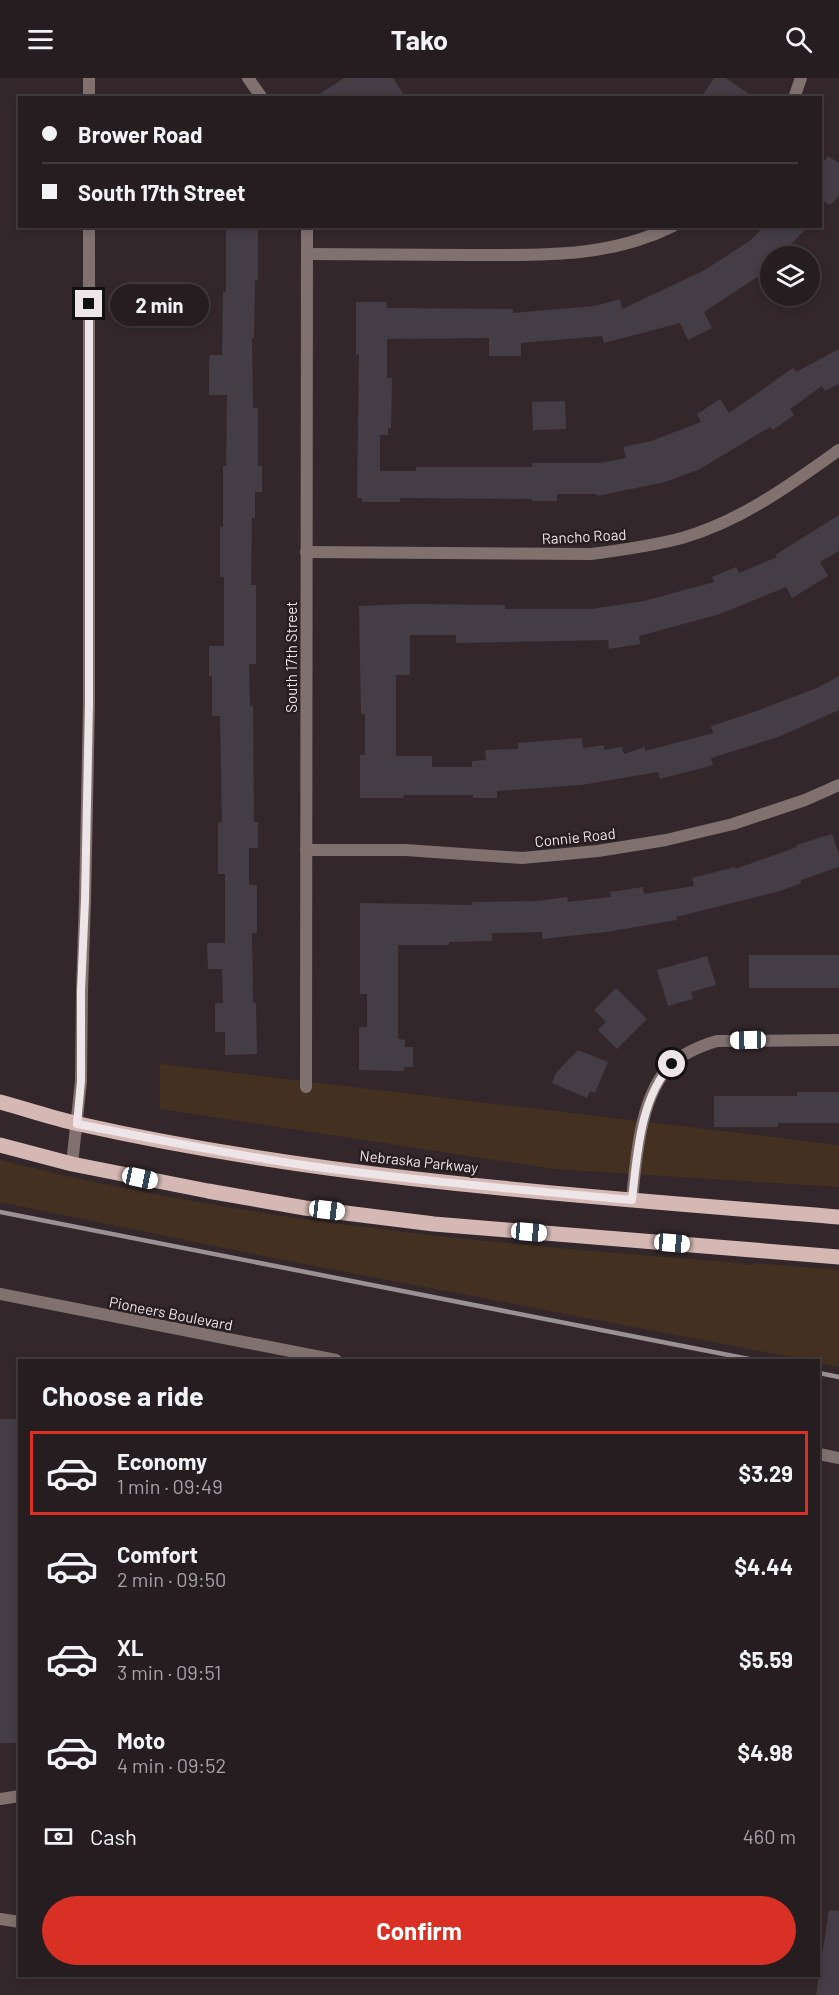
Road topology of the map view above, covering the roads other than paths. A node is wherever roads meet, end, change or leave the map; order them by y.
1 (89, 78) edge
2 (248, 78) edge
3 (801, 78) edge
4 (89, 96) edge
5 (261, 96) edge
6 (795, 96) edge
7 (89, 228) edge
8 (307, 228) edge
9 (669, 228) edge
10 (307, 254) junction
11 (839, 450) edge
12 (306, 552) junction
13 (839, 785) edge
14 (306, 850) junction
15 (839, 1040) edge
16 (306, 1087) dead end
17 (0, 1102) edge
18 (77, 1124) junction
19 (0, 1145) edge
20 (72, 1164) junction
21 (632, 1200) junction
22 (839, 1217) edge
23 (839, 1257) edge
24 (0, 1294) edge
25 (331, 1359) edge
26 (820, 1454) edge
27 (839, 1458) edge
28 (18, 1796) edge
29 (0, 1799) edge
30 (0, 1919) edge
31 (18, 1922) edge

1 - 4 street
2 - 5 street
3 - 6 street
7 - 18 street
8 - 10 street, South 17th Street
9 - 10 street
10 - 12 street, South 17th Street
11 - 12 street, Rancho Road
12 - 14 street, South 17th Street
13 - 14 street, Connie Road
14 - 16 street, South 17th Street
15 - 21 street
17 - 18 main road, Nebraska Parkway
18 - 20 street
18 - 21 main road, Nebraska Parkway
19 - 20 main road
20 - 23 main road
21 - 22 main road, Nebraska Parkway
24 - 25 street, Pioneers Boulevard
26 - 27 street
28 - 29 street
30 - 31 street

